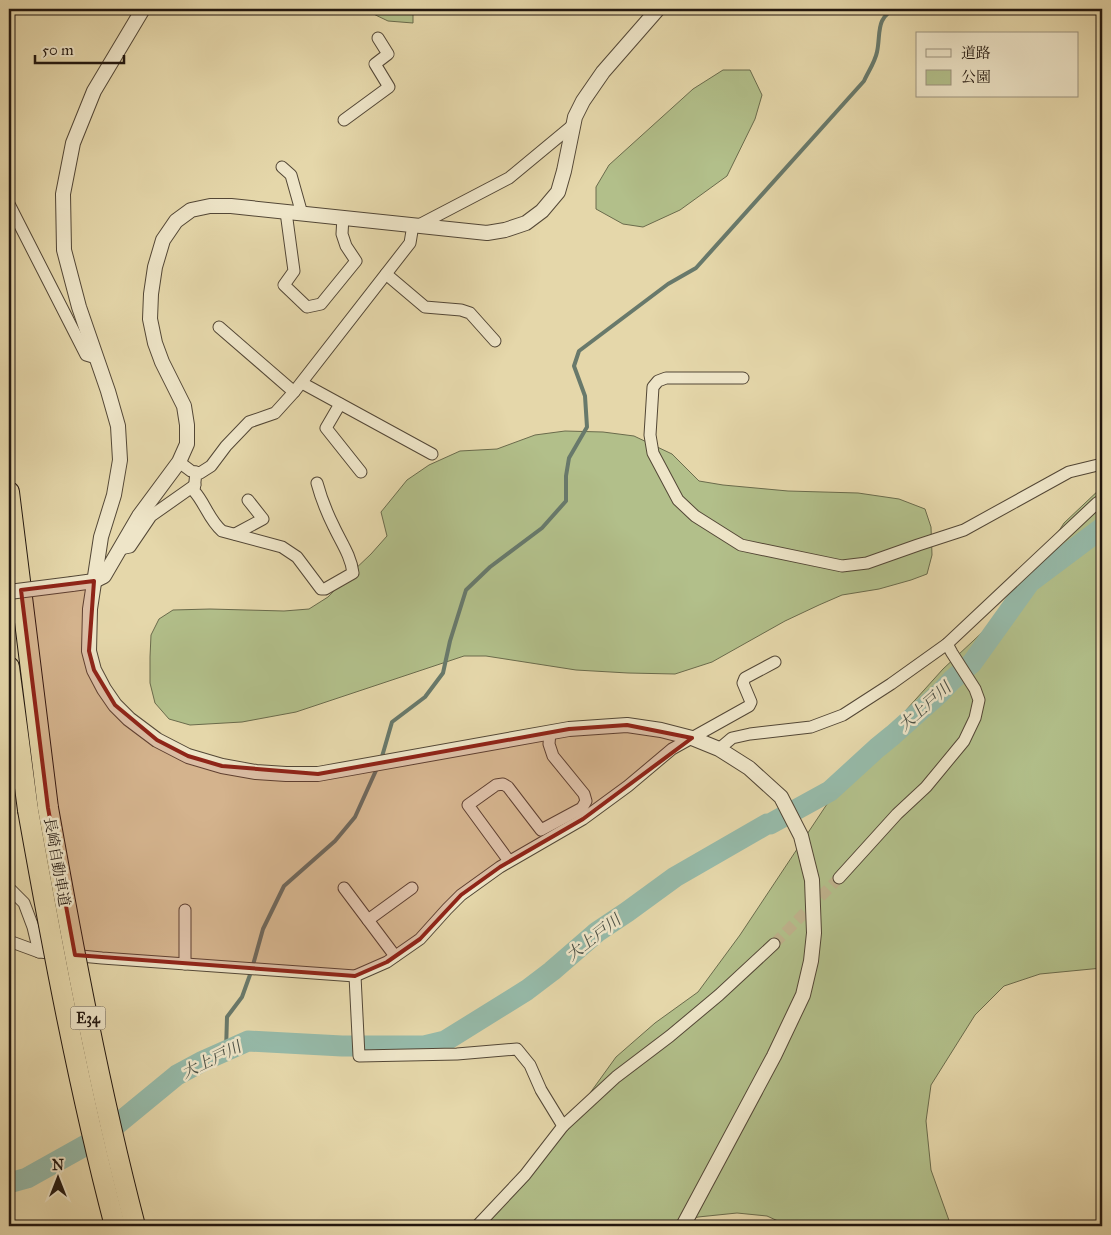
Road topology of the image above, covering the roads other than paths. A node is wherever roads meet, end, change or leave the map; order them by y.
1 (143, 9) edge
2 (658, 9) edge
3 (378, 38) dead end
4 (344, 120) dead end
5 (573, 125) junction
6 (282, 167) dead end
7 (9, 204) edge
8 (286, 212) junction
9 (302, 214) junction
10 (343, 218) junction
11 (416, 225) junction
12 (386, 274) junction
13 (219, 327) dead end
14 (495, 341) dead end
15 (96, 358) junction
16 (743, 378) dead end
17 (302, 383) junction
18 (294, 392) junction
19 (340, 404) junction
20 (432, 454) dead end
21 (179, 462) junction
22 (1102, 464) edge
23 (196, 472) junction
24 (360, 472) dead end
25 (317, 483) dead end
26 (195, 485) junction
27 (9, 492) edge
28 (248, 500) dead end
29 (1102, 500) edge
30 (235, 534) junction
31 (120, 549) junction
32 (94, 582) junction
33 (9, 592) edge
34 (949, 648) junction
35 (775, 662) dead end
36 (9, 667) edge
37 (550, 732) junction
38 (692, 738) junction
39 (719, 749) junction
40 (509, 861) junction
41 (839, 878) tunnel mouth
42 (9, 888) edge
43 (344, 888) dead end
44 (412, 888) dead end
45 (185, 910) dead end
46 (368, 920) junction
47 (9, 941) edge
48 (774, 944) tunnel mouth
49 (39, 952) junction
50 (395, 956) junction
51 (184, 964) junction
52 (355, 976) junction
53 (563, 1126) junction
54 (115, 1226) edge
55 (135, 1226) edge
56 (477, 1226) edge
57 (683, 1226) edge

1 - 15 street
2 - 5 street
3 - 4 street
5 - 11 street
5 - 11 street
6 - 9 street
7 - 15 street
8 - 9 street
8 - 10 street
8 - 21 street
9 - 10 street
10 - 11 street
11 - 12 street
12 - 14 street
12 - 17 street
13 - 18 street
15 - 32 street
16 - 22 street
17 - 18 street
17 - 19 street
18 - 23 street
19 - 20 street
19 - 24 street
21 - 23 street
21 - 31 street
23 - 26 street
25 - 30 street
26 - 30 street
26 - 31 street
27 - 55 highway, 長崎自動車道 / E34, bridge
28 - 30 street
29 - 34 street
31 - 32 street
32 - 33 street, bridge
32 - 37 street
34 - 39 street
34 - 41 street
35 - 38 street
36 - 54 highway, 長崎自動車道 / E34, bridge
37 - 38 street
37 - 40 street
38 - 39 street
38 - 40 street
39 - 57 street
40 - 50 street
42 - 49 street
43 - 46 street
44 - 46 street
45 - 51 street
46 - 50 street
47 - 49 street
48 - 53 street
49 - 51 street
50 - 52 street
51 - 52 street
52 - 53 street
53 - 56 street

